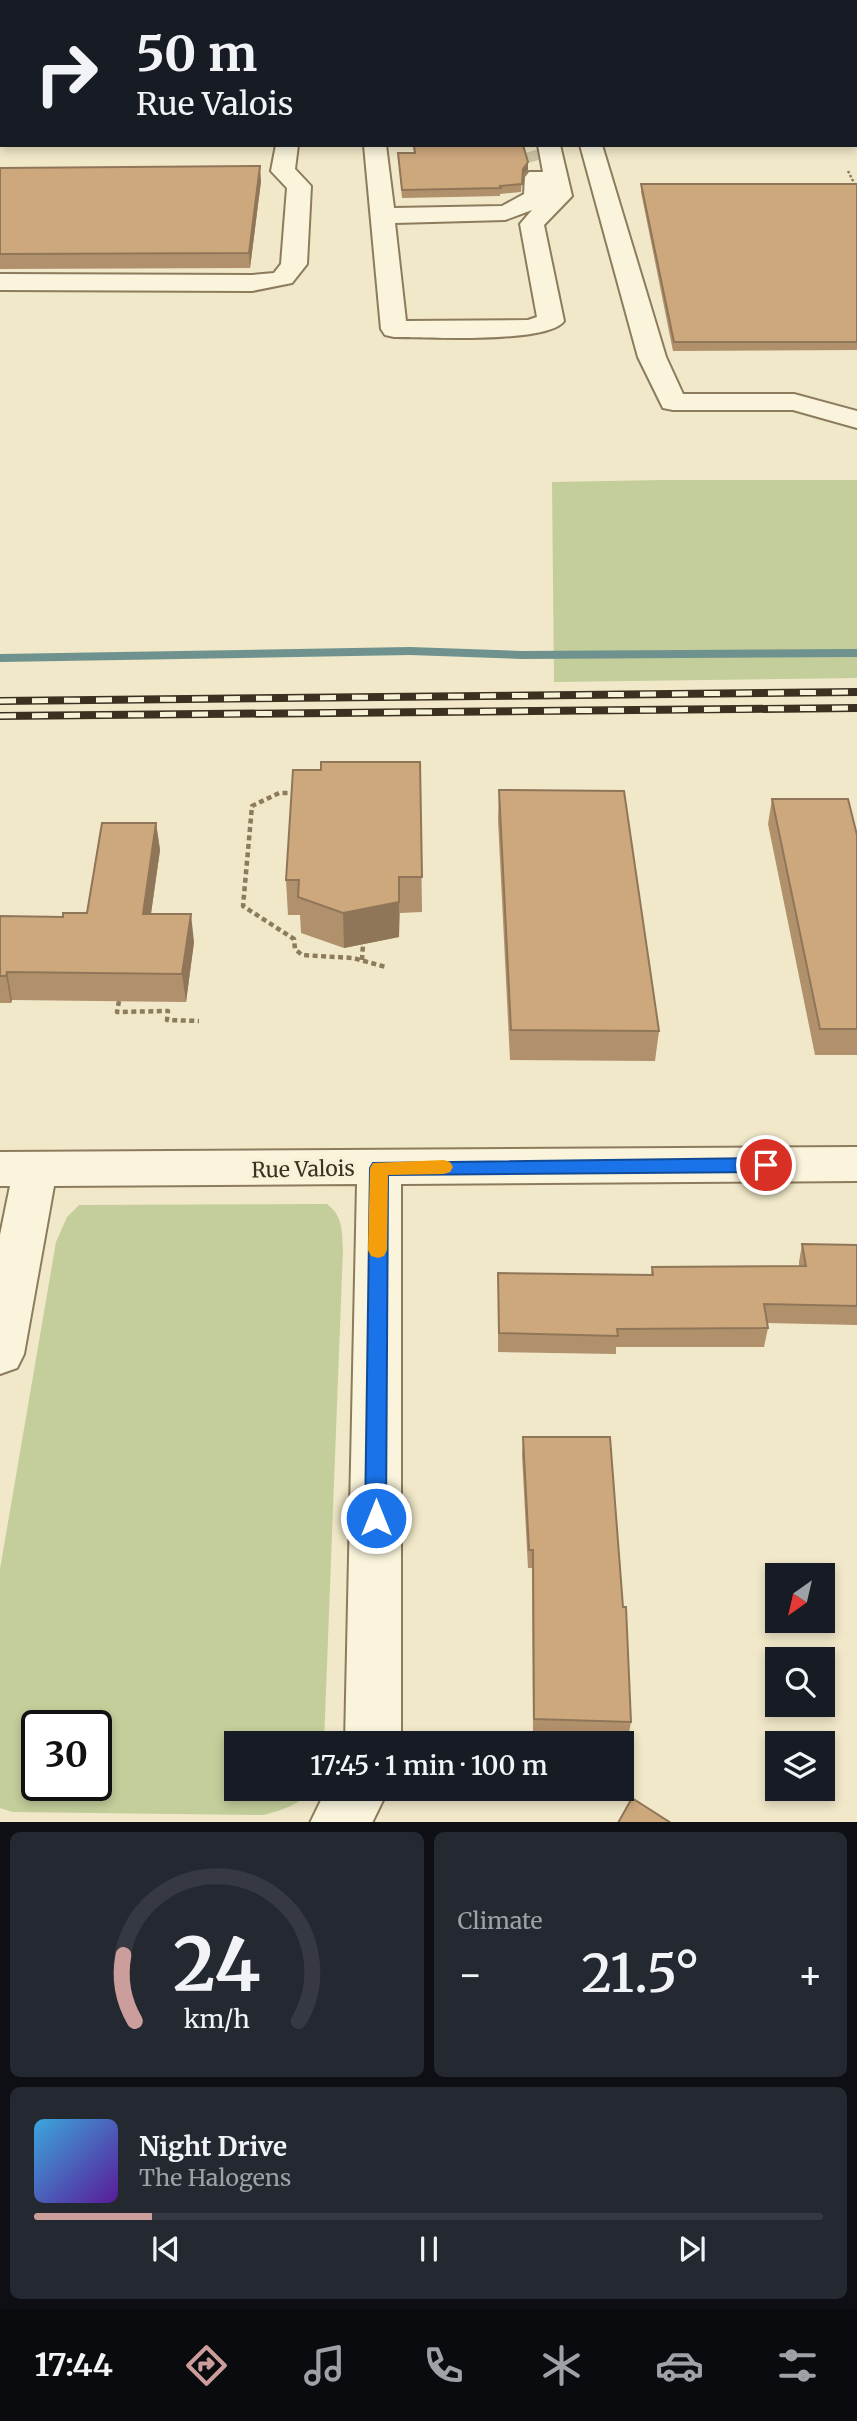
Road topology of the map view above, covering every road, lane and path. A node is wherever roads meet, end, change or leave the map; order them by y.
1 (286, 147) edge
2 (375, 147) edge
3 (592, 147) edge
4 (536, 150) edge
5 (848, 170) dead end
6 (857, 188) edge
7 (381, 216) junction
8 (0, 282) edge
9 (857, 420) edge
10 (307, 793) edge
11 (363, 944) edge
12 (362, 960) junction
13 (386, 967) dead end
14 (118, 1000) edge
15 (199, 1021) dead end
16 (857, 1164) edge
17 (379, 1168) junction
18 (17, 1169) edge
19 (0, 1354) edge
20 (373, 1731) edge
21 (352, 1801) edge
22 (338, 1822) edge

1 - 8 street
2 - 7 street
3 - 9 street
4 - 7 street
4 - 7 street
5 - 6 path
10 - 12 path
11 - 12 path
12 - 13 path
14 - 15 path
16 - 17 street, Rue Valois
17 - 18 street, Rue Valois
17 - 20 street
18 - 19 street
21 - 22 street

